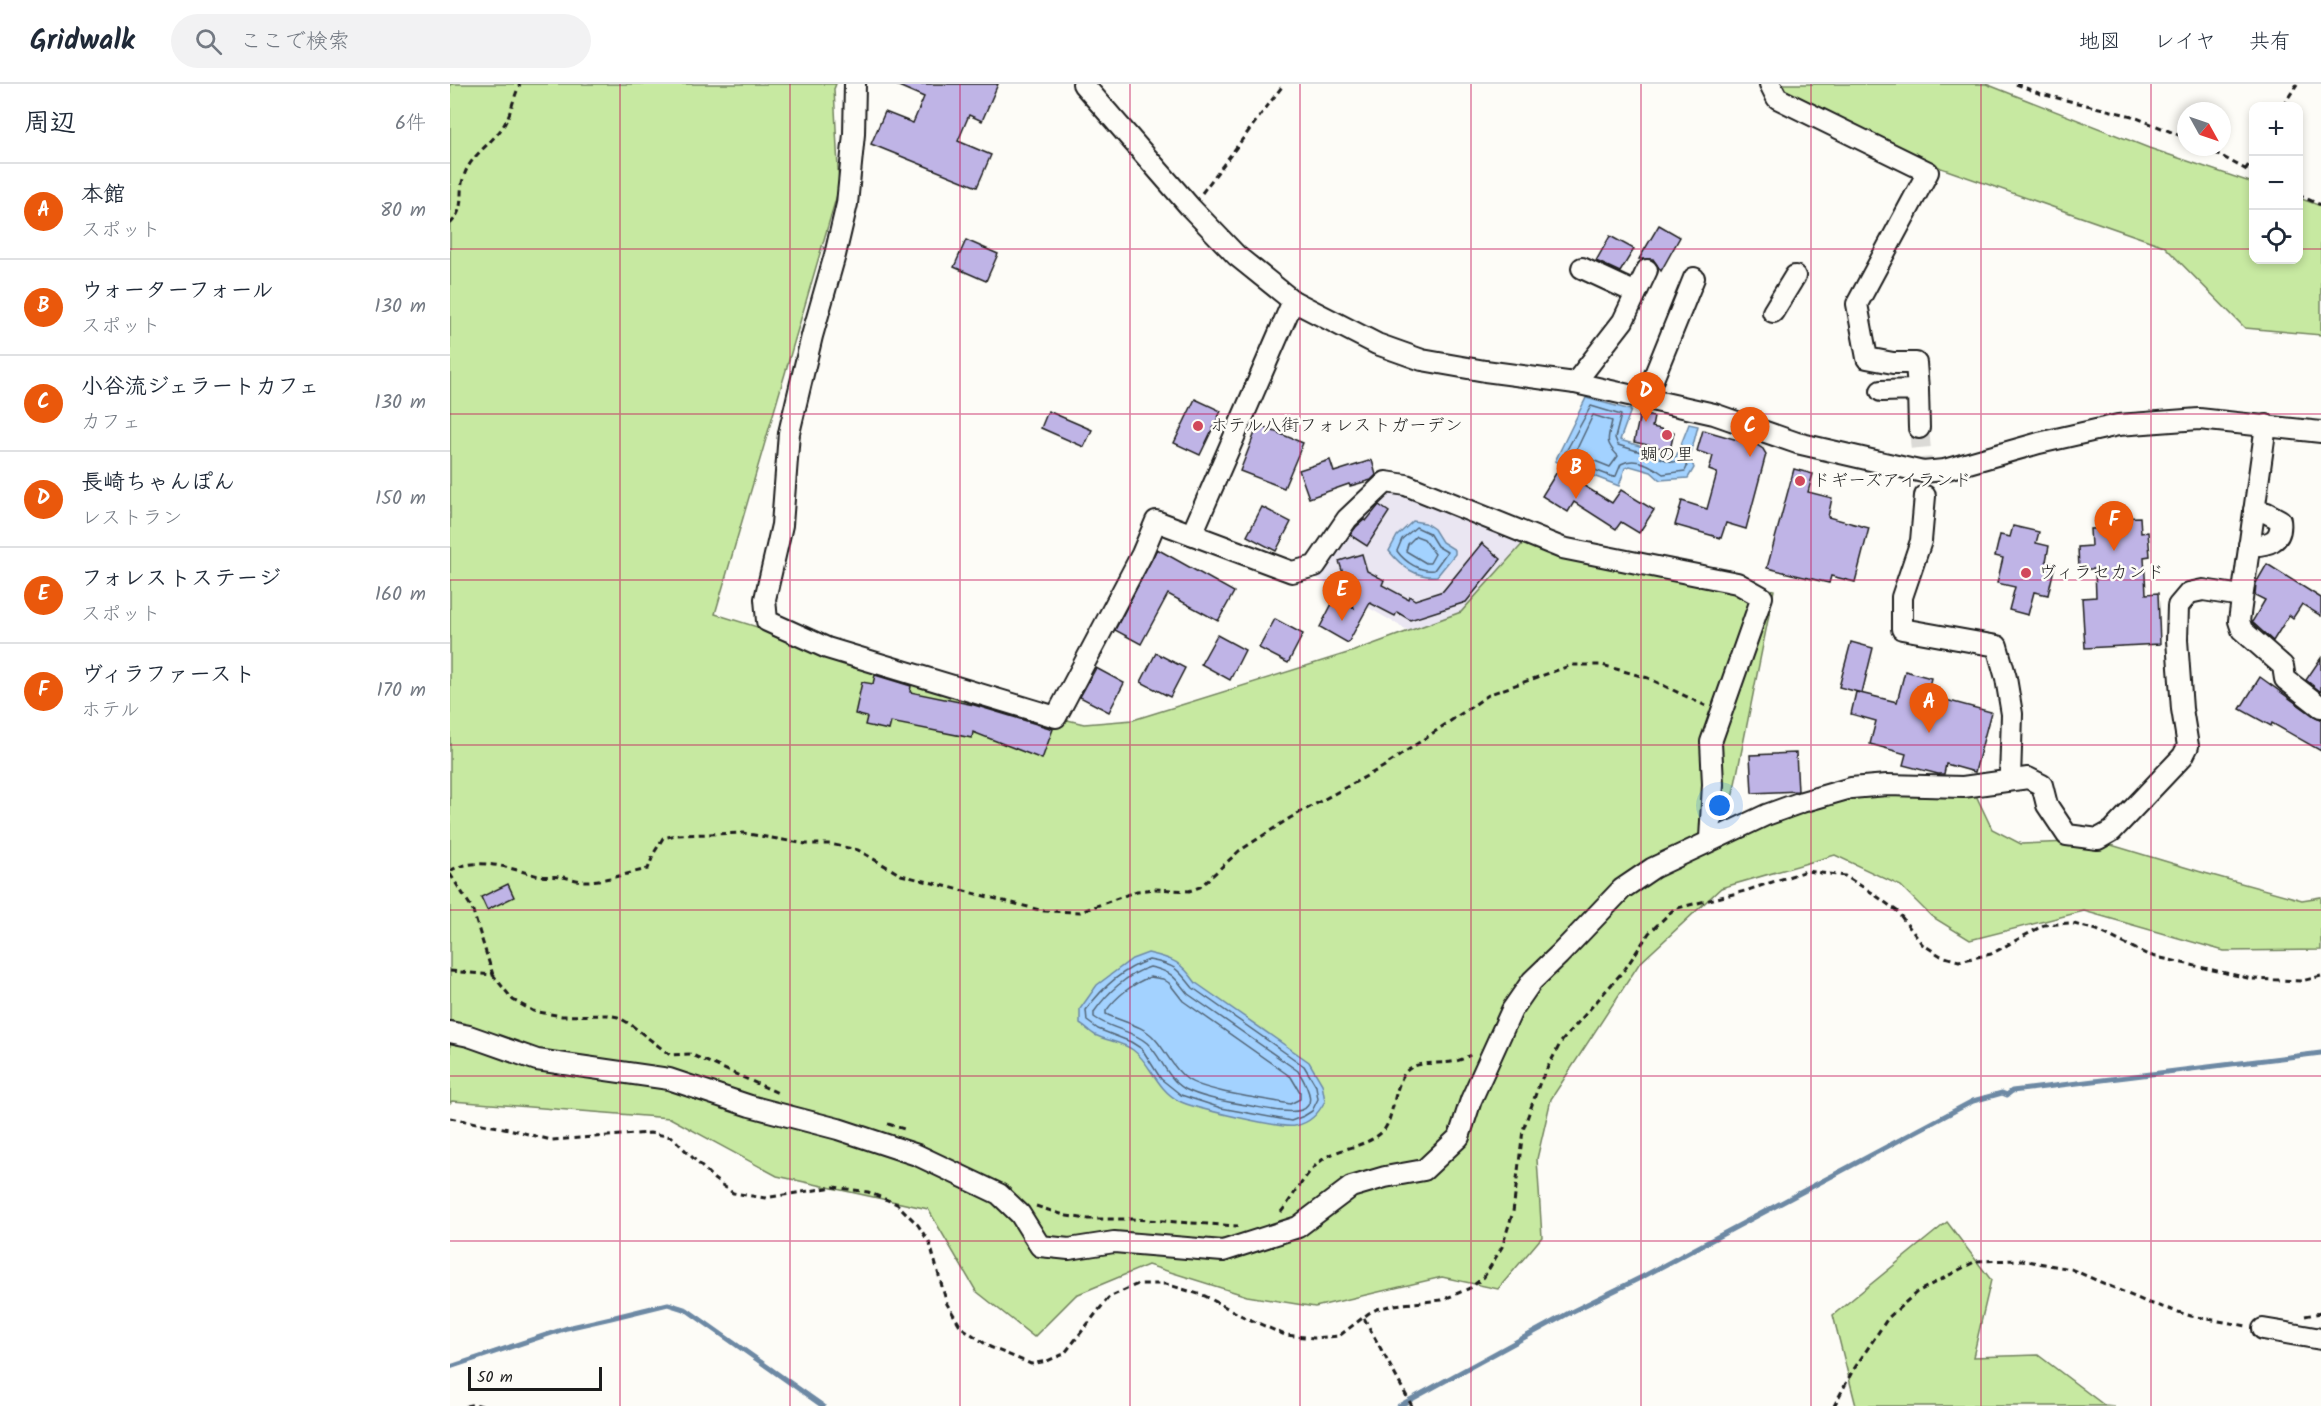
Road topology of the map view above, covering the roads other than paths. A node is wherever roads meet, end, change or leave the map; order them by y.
1 (855, 84) edge
2 (1083, 84) edge
3 (1770, 84) edge
4 (1582, 268) dead end
5 (1647, 270) dead end
6 (1795, 276) dead end
7 (1694, 279) dead end
8 (1636, 293) junction
9 (1293, 301) junction
10 (1773, 312) dead end
11 (1575, 383) junction
12 (1918, 390) junction
13 (1881, 391) dead end
14 (1645, 399) junction
15 (2266, 425) junction
16 (1919, 428) tunnel mouth
17 (2321, 432) edge
18 (1925, 496) tunnel mouth
19 (2254, 510) junction
20 (1192, 534) junction
21 (2248, 544) junction
22 (2241, 596) junction
23 (2321, 706) edge
24 (2010, 780) junction
25 (1710, 839) junction
26 (450, 1032) edge
27 (2263, 1329) road end
28 (2321, 1339) edge

1 - 20 street
2 - 9 street
3 - 12 street
4 - 8 street
5 - 8 street
6 - 10 street
7 - 14 street
8 - 11 street
9 - 11 street
9 - 20 street
11 - 14 street
12 - 13 street
12 - 16 street
14 - 15 street
15 - 17 street
15 - 19 street
18 - 24 street
19 - 21 street
19 - 21 street
20 - 25 street
21 - 22 street
22 - 23 street
22 - 24 street
24 - 25 street
25 - 26 street
27 - 28 street

